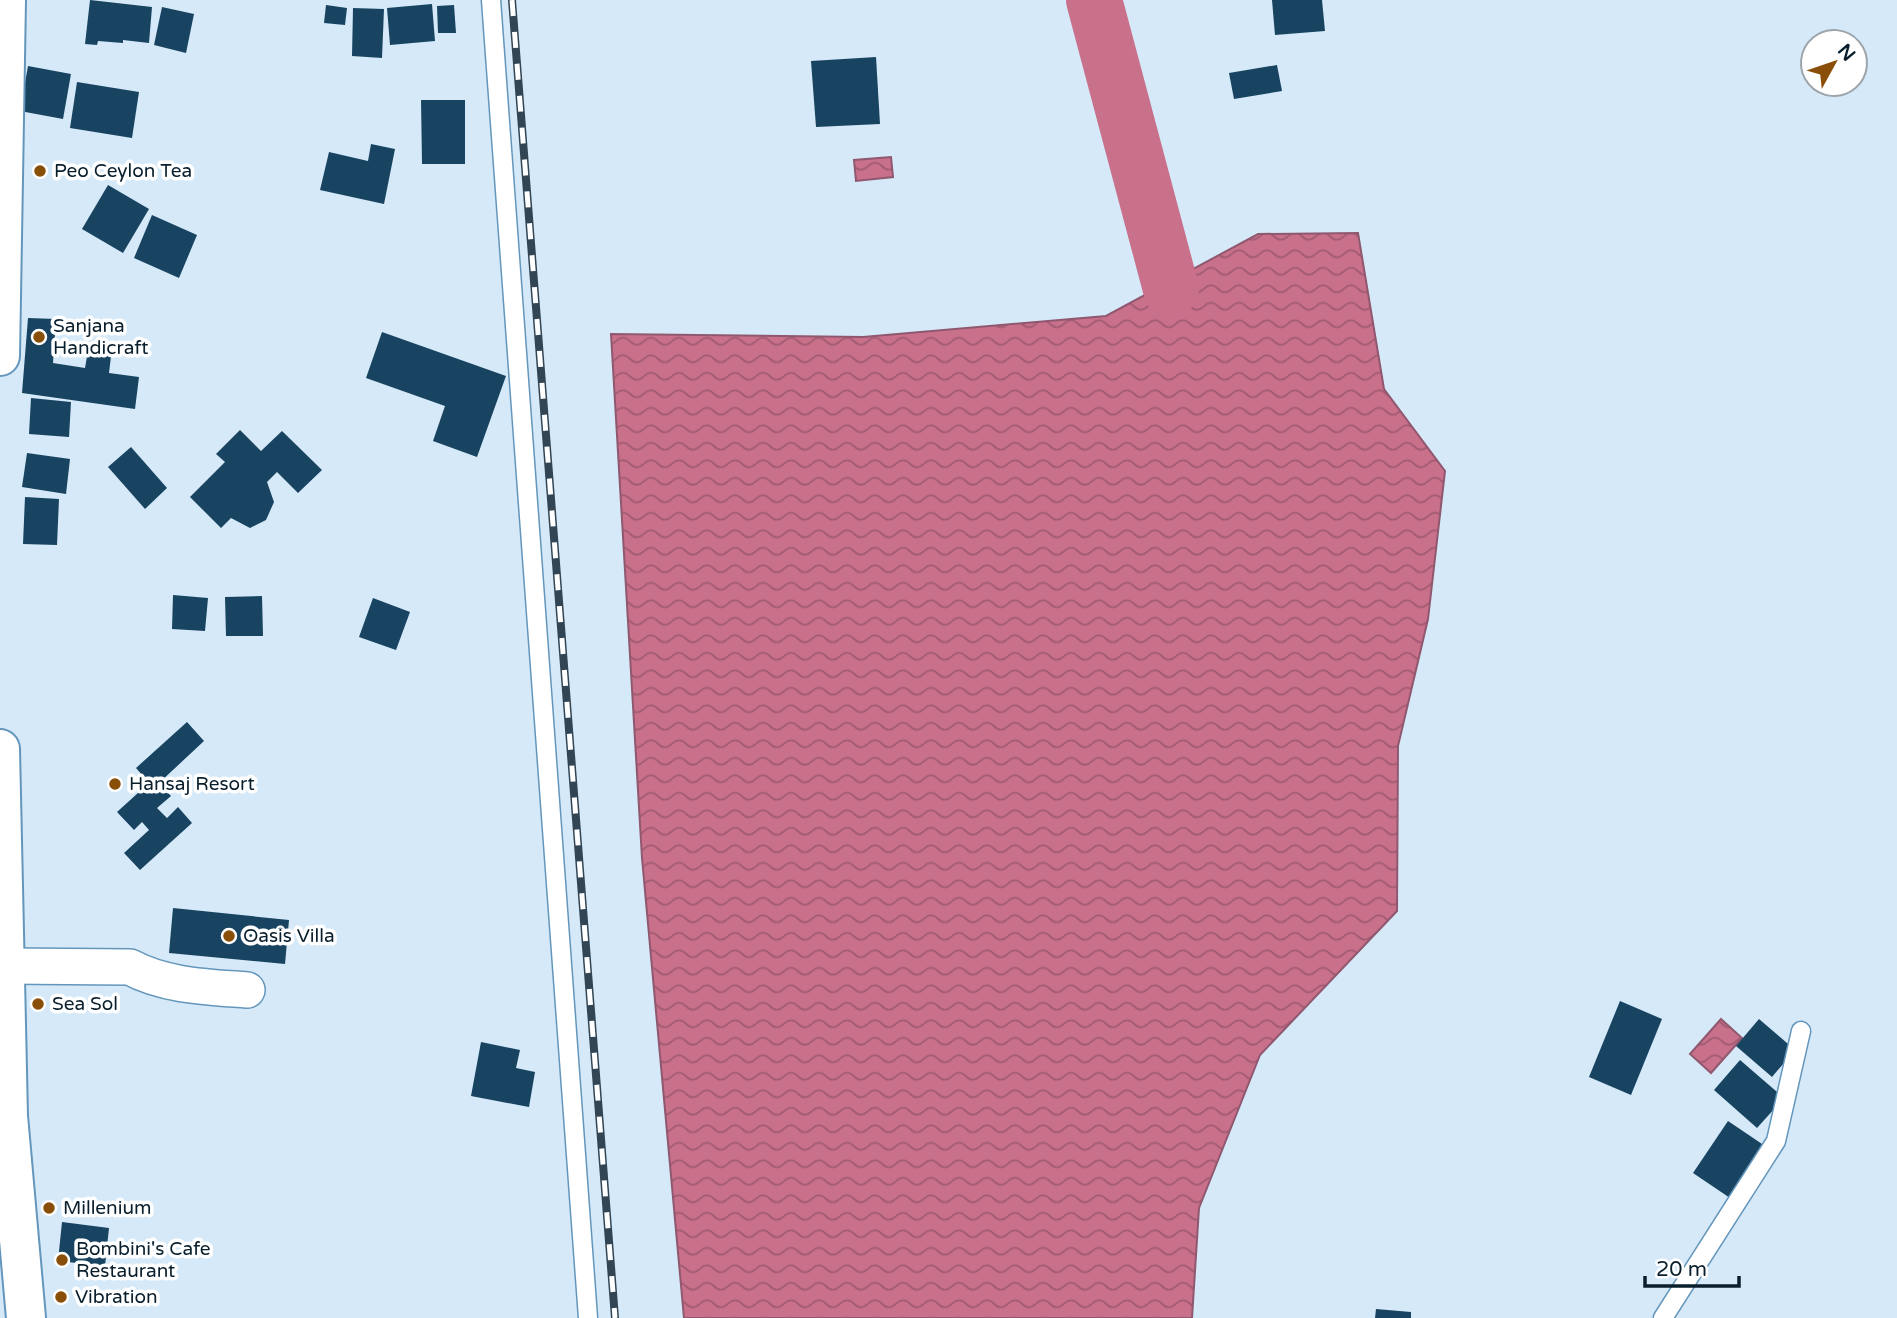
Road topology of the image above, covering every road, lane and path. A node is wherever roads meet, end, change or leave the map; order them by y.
1 (6, 0) edge
2 (491, 0) edge
3 (0, 356) edge
4 (0, 749) edge
5 (5, 966) junction
6 (247, 990) dead end
7 (1801, 1031) dead end
8 (26, 1318) edge
9 (588, 1318) edge
10 (1662, 1318) edge

1 - 3 highway
2 - 9 lane
4 - 5 highway
5 - 6 street
5 - 8 highway
7 - 10 lane

